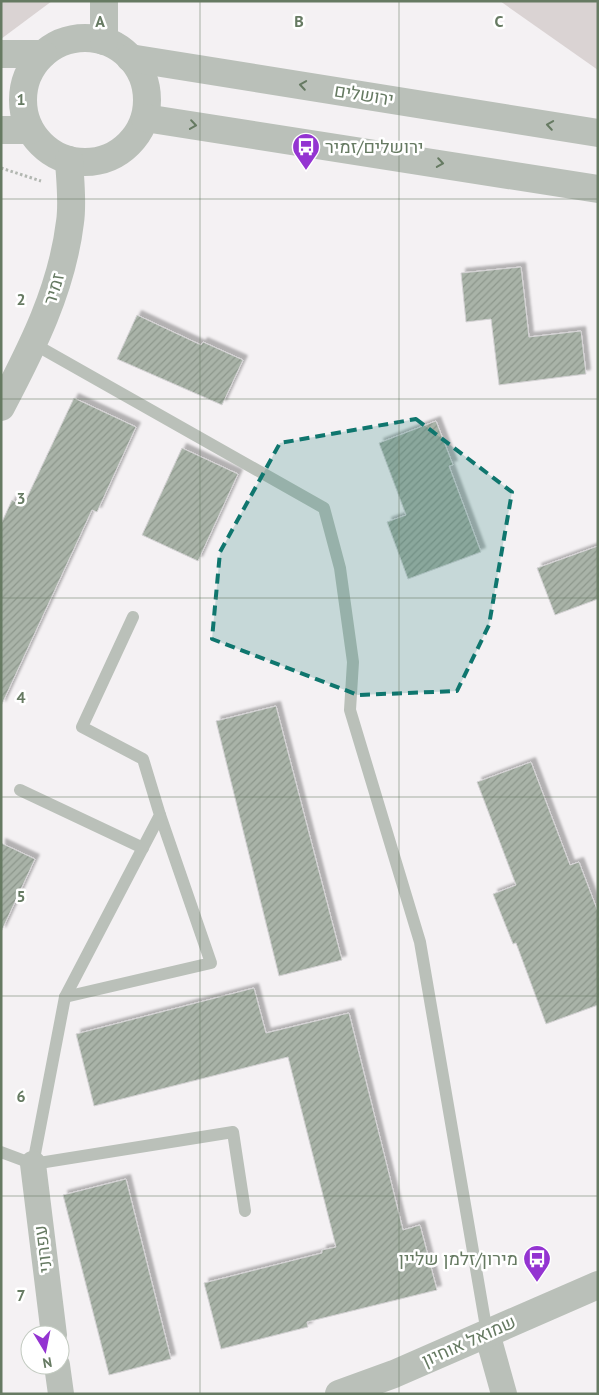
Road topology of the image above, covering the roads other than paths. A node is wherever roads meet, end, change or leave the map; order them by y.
1 (104, 1) edge
2 (104, 41) junction
3 (1, 54) edge
4 (43, 54) junction
5 (130, 58) junction
6 (145, 118) junction
7 (1, 130) edge
8 (30, 130) junction
9 (598, 133) edge
10 (69, 160) junction
11 (598, 189) edge
12 (34, 344) junction
13 (1, 407) edge
14 (133, 618) dead end
15 (20, 790) dead end
16 (160, 815) junction
17 (143, 848) junction
18 (65, 997) junction
19 (1, 1152) edge
20 (33, 1164) junction
21 (245, 1211) dead end
22 (598, 1285) edge
23 (53, 1325) edge
24 (487, 1333) junction
25 (58, 1375) edge
26 (61, 1394) edge
27 (339, 1394) edge
28 (504, 1394) edge

1 - 2 street
2 - 4 street
2 - 5 street
3 - 4 street
4 - 8 street
5 - 6 street
9 -> 5 street, ירושלים
6 - 10 street
6 -> 11 street
7 - 8 street
8 - 10 street
10 - 12 street, זמיר
12 - 13 street, זמיר
12 - 24 lane
14 - 16 lane
15 - 17 lane
16 - 17 lane
16 - 18 lane
17 - 18 lane
18 - 20 lane
19 - 20 lane
20 - 21 lane
20 - 23 street, עפרוני
22 - 24 street, שמואל אוחיון
24 - 27 street, שמואל אוחיון
24 - 28 street
25 - 26 street

